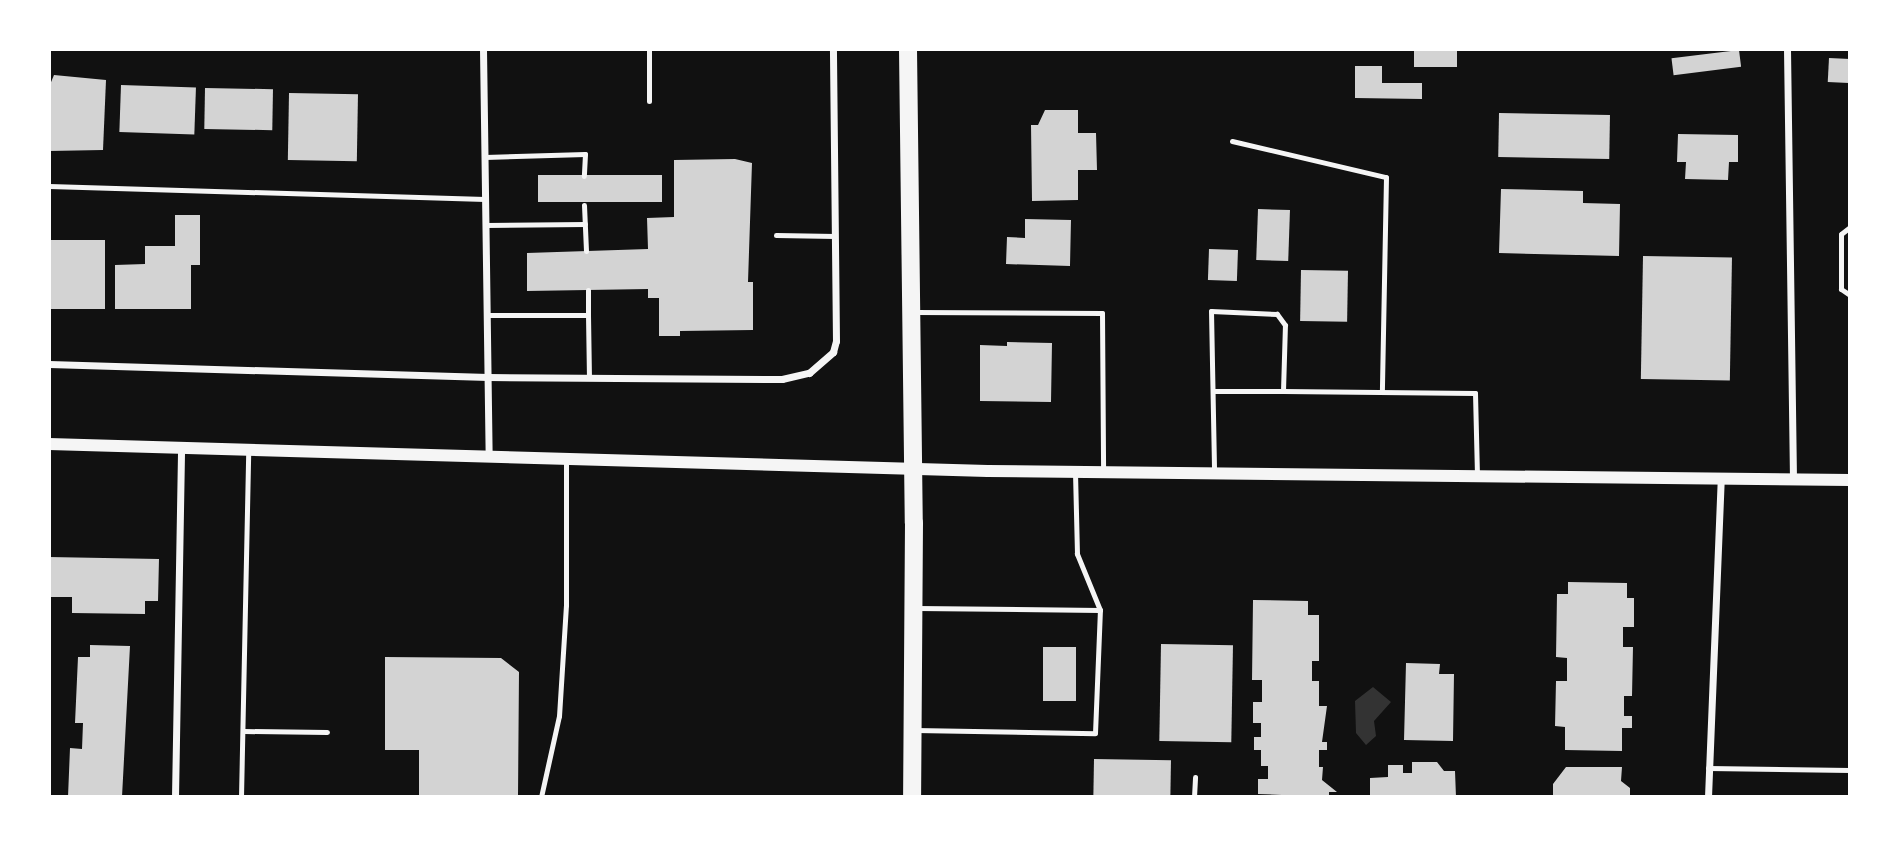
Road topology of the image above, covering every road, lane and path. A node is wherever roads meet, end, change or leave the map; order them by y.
1 (483, 49) edge
2 (649, 49) edge
3 (833, 49) edge
4 (908, 49) edge
5 (1787, 49) edge
6 (649, 101) dead end
7 (1232, 141) dead end
8 (485, 157) junction
9 (584, 176) dead end
10 (49, 186) edge
11 (485, 199) junction
12 (584, 205) dead end
13 (585, 224) junction
14 (486, 225) junction
15 (1850, 227) edge
16 (776, 236) dead end
17 (835, 236) junction
18 (586, 251) dead end
19 (588, 290) dead end
20 (1850, 295) edge
21 (911, 312) junction
22 (487, 315) junction
23 (588, 315) junction
24 (49, 364) edge
25 (488, 377) junction
26 (589, 378) junction
27 (1213, 391) junction
28 (1283, 391) junction
29 (1382, 392) junction
30 (49, 444) edge
31 (181, 448) junction
32 (248, 450) junction
33 (489, 457) junction
34 (566, 459) junction
35 (914, 468) junction
36 (1075, 472) junction
37 (1103, 472) junction
38 (1214, 474) junction
39 (1477, 476) junction
40 (1721, 478) junction
41 (1794, 478) junction
42 (1850, 480) edge
43 (913, 608) junction
44 (1100, 610) junction
45 (912, 730) junction
46 (244, 732) junction
47 (327, 732) dead end
48 (1708, 768) junction
49 (1850, 769) edge
50 (1195, 777) dead end
51 (175, 797) edge
52 (241, 797) edge
53 (541, 797) edge
54 (912, 797) edge
55 (1194, 797) edge
56 (1708, 797) edge

1 - 8 street
2 - 6 lane
3 - 17 street
4 - 21 main road
5 - 41 street
7 - 29 lane
8 - 9 lane
8 - 11 street
10 - 11 lane
11 - 14 street
12 - 13 lane
13 - 14 lane
13 - 18 lane
14 - 22 street
15 - 20 lane
16 - 17 lane
17 - 26 street
19 - 23 lane
21 - 35 main road
21 - 37 lane
22 - 23 lane
22 - 25 street
23 - 26 lane
24 - 25 street
25 - 26 street
25 - 33 street
27 - 28 lane
27 - 28 lane
27 - 38 lane
28 - 29 lane
29 - 39 lane
30 - 31 street
31 - 32 street
31 - 51 street
32 - 33 street
32 - 46 lane
33 - 34 street
34 - 35 street
34 - 53 lane
35 - 36 street
35 - 43 main road
36 - 37 street
36 - 44 lane
37 - 38 street
38 - 39 street
39 - 40 street
40 - 41 street
40 - 48 street
41 - 42 street
43 - 44 lane
43 - 45 main road
44 - 45 lane
45 - 54 main road
46 - 47 lane
46 - 52 lane
48 - 49 lane
48 - 56 street
50 - 55 lane

